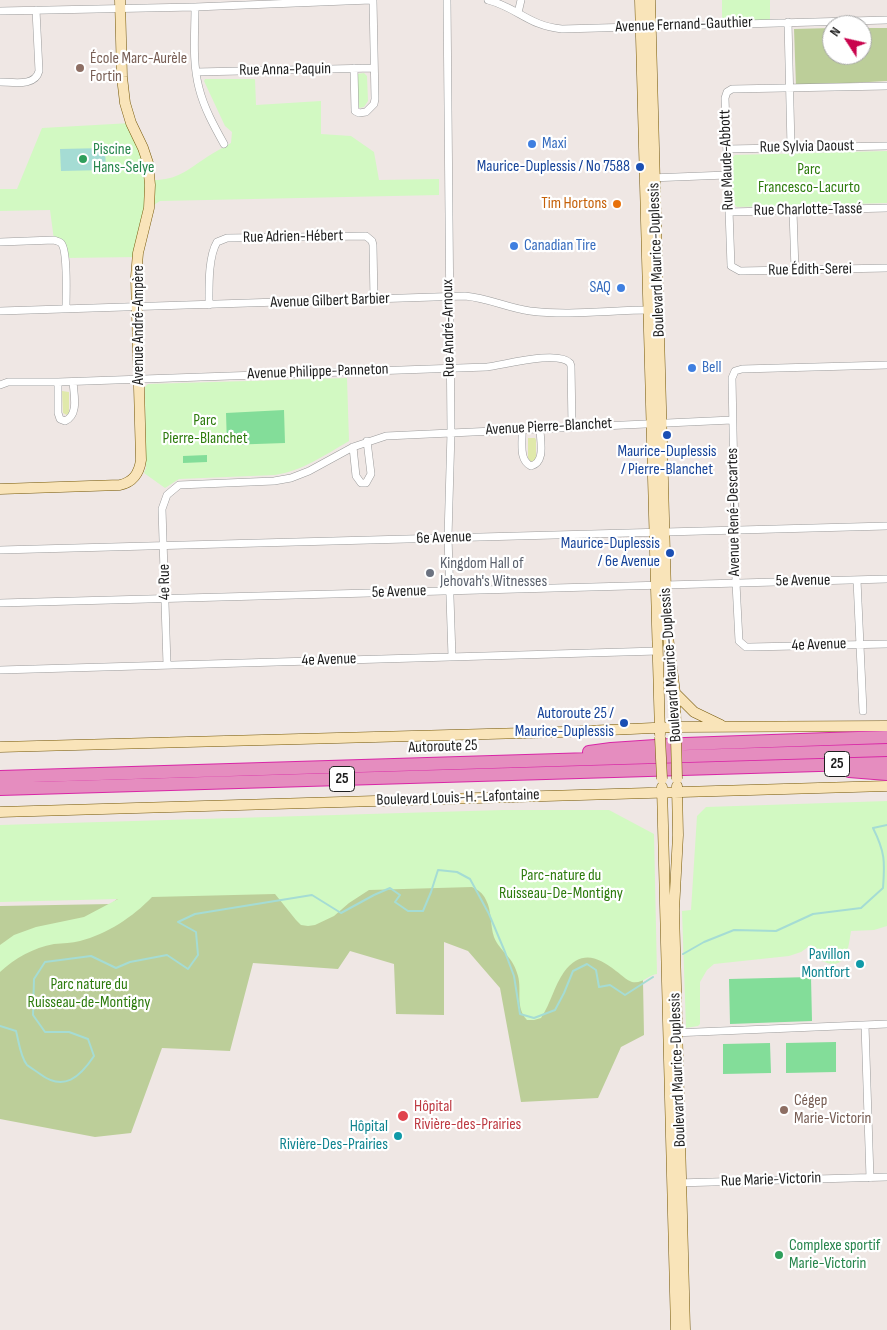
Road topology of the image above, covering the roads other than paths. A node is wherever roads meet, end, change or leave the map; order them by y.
1 (372, 0) edge
2 (447, 0) edge
3 (488, 0) edge
4 (522, 0) edge
5 (640, 0) edge
6 (650, 0) edge
7 (120, 4) edge
8 (195, 7) junction
9 (36, 10) junction
10 (0, 11) edge
11 (518, 13) junction
12 (887, 20) edge
13 (788, 22) junction
14 (646, 26) junction
15 (354, 68) junction
16 (374, 68) junction
17 (196, 72) junction
18 (0, 82) edge
19 (887, 86) edge
20 (790, 88) junction
21 (224, 144) dead end
22 (887, 146) edge
23 (791, 147) junction
24 (727, 150) junction
25 (727, 175) junction
26 (650, 178) junction
27 (887, 208) edge
28 (793, 211) junction
29 (728, 212) junction
30 (0, 242) edge
31 (733, 268) joint
32 (887, 268) edge
33 (795, 270) junction
34 (449, 297) junction
35 (374, 300) junction
36 (209, 305) junction
37 (137, 307) junction
38 (66, 309) junction
39 (654, 310) junction
40 (0, 311) edge
41 (887, 365) edge
42 (450, 368) junction
43 (139, 378) junction
44 (58, 382) junction
45 (73, 382) junction
46 (0, 385) edge
47 (732, 420) junction
48 (656, 422) junction
49 (572, 426) junction
50 (540, 428) junction
51 (522, 429) junction
52 (451, 432) junction
53 (367, 441) junction
54 (353, 447) junction
55 (0, 490) edge
56 (164, 500) joint
57 (887, 526) edge
58 (735, 530) junction
59 (660, 532) junction
60 (448, 538) junction
61 (164, 546) junction
62 (0, 550) edge
63 (887, 579) edge
64 (857, 580) junction
65 (736, 583) junction
66 (661, 584) junction
67 (450, 591) junction
68 (165, 599) junction
69 (0, 603) edge
70 (860, 644) junction
71 (887, 644) edge
72 (750, 647) joint
73 (658, 651) junction
74 (452, 657) junction
75 (167, 665) junction
76 (0, 670) edge
77 (675, 693) junction
78 (863, 711) dead end
79 (724, 726) junction
80 (887, 726) edge
81 (660, 732) junction
82 (676, 732) junction
83 (887, 737) edge
84 (0, 747) edge
85 (887, 750) edge
86 (538, 760) junction
87 (887, 762) edge
88 (787, 766) junction
89 (887, 774) edge
90 (0, 777) edge
91 (887, 786) edge
92 (0, 789) edge
93 (662, 792) junction
94 (678, 792) junction
95 (0, 812) edge
96 (887, 1024) edge
97 (865, 1025) junction
98 (673, 1033) junction
99 (887, 1177) edge
100 (870, 1178) junction
101 (677, 1183) junction
102 (676, 1330) edge
103 (685, 1330) edge

1 - 8 street
1 - 16 street
2 - 34 street, Rue André-Arnoux
3 - 11 street, Avenue Fernand-Gauthier
4 - 11 street
5 - 14 street, Boulevard Maurice-Duplessis
6 - 14 street, Boulevard Maurice-Duplessis
7 - 8 street
7 - 9 street
7 - 37 street, Avenue André-Ampère
8 - 17 street
9 - 10 street
9 - 18 street
11 - 14 street, Avenue Fernand-Gauthier
12 - 13 street, Avenue Fernand-Gauthier
13 - 14 street, Avenue Fernand-Gauthier
13 - 20 street
14 - 26 street, Boulevard Maurice-Duplessis
15 - 16 street, Rue Anna-Paquin
15 - 16 street
15 - 17 street, Rue Anna-Paquin
17 - 21 street
19 - 20 street, Rue Maude-Abbott
20 - 23 street
20 - 24 street, Rue Maude-Abbott
22 - 23 street, Rue Sylvia Daoust
23 - 24 street, Rue Sylvia Daoust
24 - 25 street, Rue Maude-Abbott
25 - 26 street
25 - 29 street, Rue Maude-Abbott
26 - 39 street, Boulevard Maurice-Duplessis
27 - 28 street, Rue Charlotte-Tassé
28 - 29 street, Rue Charlotte-Tassé
28 - 33 street
29 - 31 street, Rue Maude-Abbott
30 - 38 street
31 - 33 street, Rue Édith-Serei
32 - 33 street, Rue Édith-Serei
34 - 35 street, Avenue Gilbert Barbier
34 - 39 street, Avenue Gilbert Barbier
34 - 42 street, Rue André-Arnoux
35 - 36 street, Avenue Gilbert Barbier
35 - 36 street, Rue Adrien-Hébert
36 - 37 street, Avenue Gilbert Barbier
37 - 38 street, Avenue Gilbert Barbier
37 - 43 street, Avenue André-Ampère
38 - 40 street, Avenue Gilbert Barbier
39 - 48 street, Boulevard Maurice-Duplessis
41 - 47 street, Avenue René-Descartes
42 - 43 street, Avenue Philippe-Panneton
42 - 49 street, Avenue Philippe-Panneton
42 - 52 street, Rue André-Arnoux
43 - 45 street, Avenue Philippe-Panneton
43 - 55 street, Avenue André-Ampère
44 - 45 street, Avenue Philippe-Panneton
44 - 45 street
44 - 46 street, Avenue Philippe-Panneton
47 - 48 street, Avenue Pierre-Blanchet
47 - 58 street, Avenue René-Descartes
48 - 49 street, Avenue Pierre-Blanchet
48 - 59 street, Boulevard Maurice-Duplessis
49 - 50 street, Avenue Pierre-Blanchet
50 - 51 street, Avenue Pierre-Blanchet
50 - 51 street
51 - 52 street, Avenue Pierre-Blanchet
52 - 53 street, Avenue Pierre-Blanchet
52 - 60 street, Rue André-Arnoux
53 - 54 street, Avenue Pierre-Blanchet
53 - 54 street
54 - 56 street, Avenue Pierre-Blanchet
56 - 61 street, 4e Rue
57 - 58 street, 6e Avenue
58 - 59 street, 6e Avenue
58 - 65 street, Avenue René-Descartes
59 - 60 street, 6e Avenue
59 - 66 street, Boulevard Maurice-Duplessis
60 - 61 street, 6e Avenue
60 - 67 street, Rue André-Arnoux
61 - 62 street, 6e Avenue
61 - 68 street, 4e Rue
63 - 64 street, 5e Avenue
64 - 65 street, 5e Avenue
64 - 70 street
65 - 66 street, 5e Avenue
65 - 72 street, Avenue René-Descartes
66 - 67 street, 5e Avenue
66 - 73 street, Boulevard Maurice-Duplessis
66 - 77 street, Boulevard Maurice-Duplessis
67 - 68 street, 5e Avenue
67 - 74 street, Rue André-Arnoux
68 - 69 street, 5e Avenue
68 - 75 street, 4e Rue
70 - 71 street, 4e Avenue
70 - 72 street, 4e Avenue
70 - 78 street
73 - 74 street, 4e Avenue
73 - 81 street, Boulevard Maurice-Duplessis
74 - 75 street, 4e Avenue
75 - 76 street, 4e Avenue
77 - 79 street
77 - 82 street, Boulevard Maurice-Duplessis
79 - 80 street
79 - 82 street
81 - 82 street
81 - 84 street
81 - 93 street, Boulevard Maurice-Duplessis, bridge
82 - 94 street, Boulevard Maurice-Duplessis, bridge
83 - 86 highway
85 - 86 highway, Autoroute 25 / 25
86 - 90 highway, Autoroute 25 / 25
87 - 88 highway, Autoroute 25 / 25
88 - 89 highway
88 - 92 highway, Autoroute 25 / 25
91 - 94 street, Boulevard Louis-H.-Lafontaine
93 - 94 street, Boulevard Louis-H.-Lafontaine
93 - 95 street, Boulevard Louis-H.-Lafontaine
93 - 98 street, Boulevard Maurice-Duplessis
94 - 98 street, Boulevard Maurice-Duplessis
96 - 97 street
97 - 98 street
97 - 100 street
98 - 101 street, Boulevard Maurice-Duplessis
99 - 100 street, Rue Marie-Victorin
100 - 101 street, Rue Marie-Victorin
101 - 102 street, Boulevard Maurice-Duplessis
101 - 103 street, Boulevard Maurice-Duplessis

